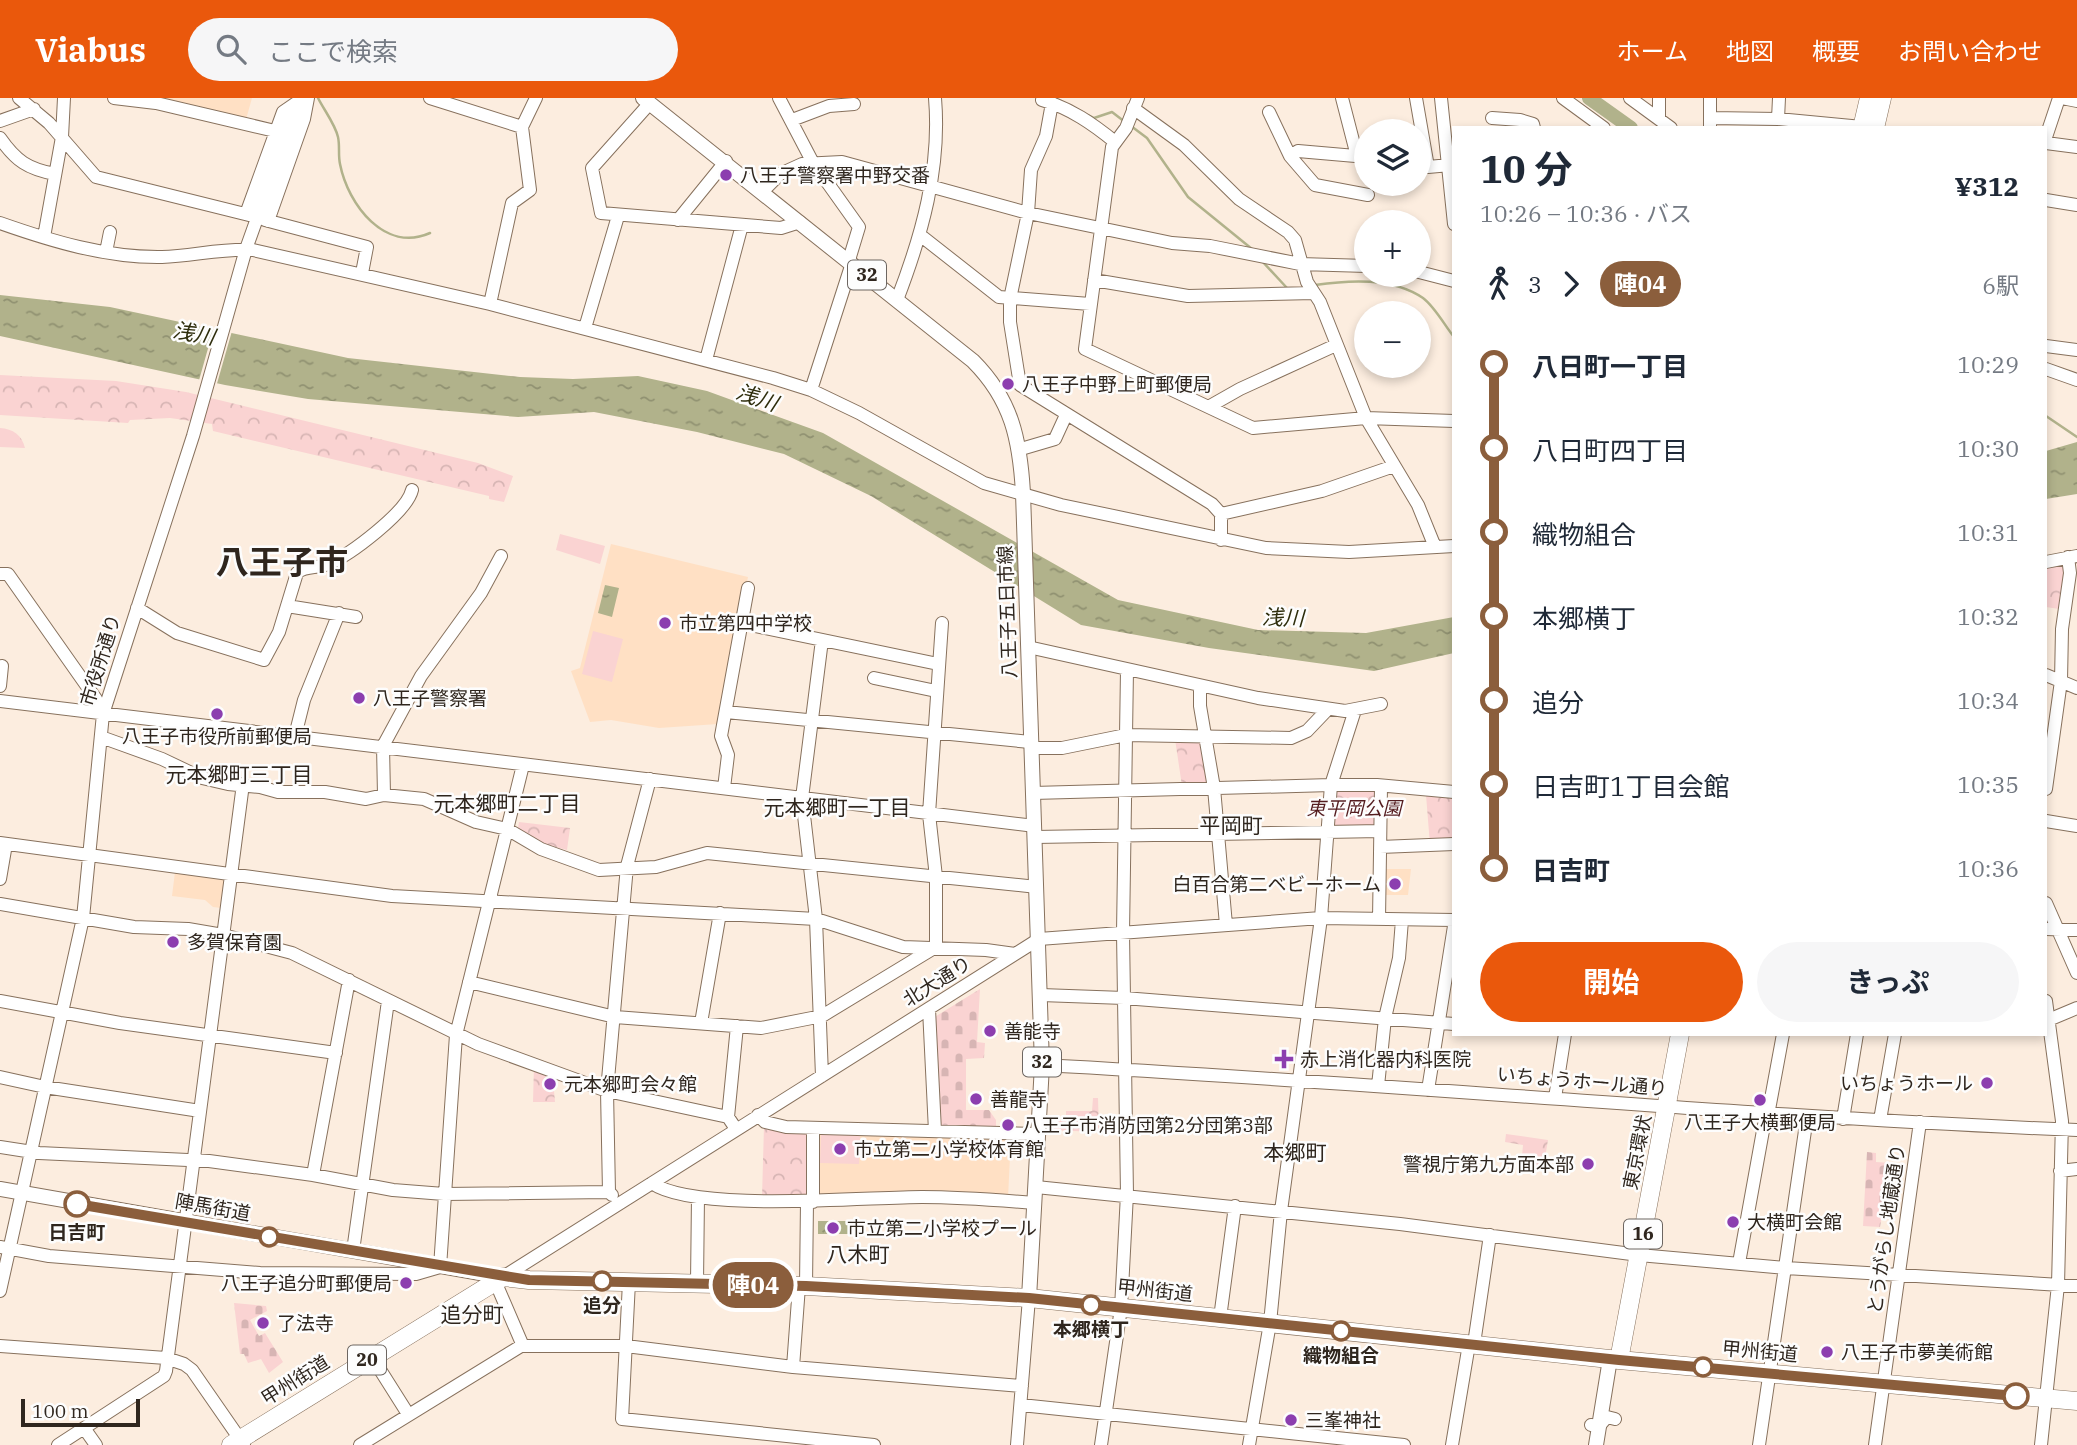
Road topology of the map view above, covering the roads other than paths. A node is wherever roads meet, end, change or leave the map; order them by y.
1 (19, 98) edge
2 (65, 98) edge
3 (114, 98) edge
4 (282, 98) edge
5 (429, 98) edge
6 (536, 98) edge
7 (779, 98) edge
8 (935, 98) edge
9 (1342, 98) edge
10 (1416, 98) edge
11 (1441, 98) edge
12 (1563, 98) edge
13 (1630, 98) edge
14 (1659, 98) edge
15 (1710, 98) edge
16 (1779, 98) edge
17 (1870, 98) edge
18 (1882, 98) edge
19 (2061, 98) edge
20 (302, 99) edge
21 (646, 100) edge
22 (1047, 100) edge
23 (2077, 101) edge
24 (854, 104) dead end
25 (34, 109) junction
26 (1132, 109) edge
27 (1269, 112) dead end
28 (1492, 118) dead end
29 (1418, 119) edge
30 (1660, 119) junction
31 (1778, 119) junction
32 (792, 120) junction
33 (0, 121) edge
34 (1710, 123) edge
35 (1810, 125) edge
36 (1534, 126) edge
37 (1601, 126) edge
38 (1669, 126) edge
39 (1863, 126) edge
40 (1875, 126) edge
41 (522, 127) junction
42 (272, 130) junction
43 (1354, 133) edge
44 (2047, 133) edge
45 (62, 137) junction
46 (0, 138) edge
47 (1115, 142) junction
48 (2047, 143) edge
49 (2077, 147) edge
50 (1354, 155) edge
51 (1290, 156) junction
52 (726, 161) junction
53 (812, 161) junction
54 (1450, 165) junction
55 (1431, 167) edge
56 (55, 174) junction
57 (930, 186) junction
58 (763, 191) junction
59 (1354, 193) edge
60 (1452, 194) edge
61 (2047, 200) edge
62 (2077, 205) edge
63 (1028, 213) junction
64 (618, 216) junction
65 (678, 220) junction
66 (800, 222) junction
67 (0, 223) edge
68 (742, 225) junction
69 (1100, 228) junction
70 (110, 232) dead end
71 (920, 235) junction
72 (44, 237) junction
73 (245, 251) junction
74 (106, 252) junction
75 (850, 262) junction
76 (1300, 264) junction
77 (1354, 266) edge
78 (362, 273) junction
79 (1431, 275) edge
80 (1094, 279) junction
81 (1452, 280) edge
82 (1311, 288) junction
83 (1010, 299) junction
84 (897, 300) junction
85 (490, 304) junction
86 (1090, 304) junction
87 (585, 328) junction
88 (1336, 345) junction
89 (2047, 346) edge
90 (2077, 349) edge
91 (706, 360) junction
92 (2047, 369) edge
93 (2077, 380) edge
94 (1020, 386) junction
95 (811, 390) junction
96 (1001, 396) junction
97 (1210, 406) junction
98 (1066, 415) junction
99 (1366, 418) junction
100 (1452, 421) edge
101 (1021, 449) junction
102 (1394, 466) junction
103 (412, 490) dead end
104 (1023, 495) junction
105 (1221, 514) junction
106 (1222, 540) junction
107 (1452, 545) edge
108 (1436, 547) junction
109 (501, 556) dead end
110 (2073, 557) edge
111 (2047, 562) edge
112 (0, 574) edge
113 (748, 588) dead end
114 (287, 607) junction
115 (137, 608) junction
116 (339, 613) junction
117 (356, 617) dead end
118 (741, 623) junction
119 (942, 623) dead end
120 (822, 640) junction
121 (1027, 644) junction
122 (938, 664) junction
123 (2, 666) dead end
124 (1127, 670) junction
125 (2047, 676) edge
126 (874, 678) dead end
127 (2061, 681) junction
128 (0, 685) edge
129 (1200, 687) junction
130 (2077, 688) edge
131 (936, 691) junction
132 (0, 701) edge
133 (1381, 704) dead end
134 (1328, 709) junction
135 (1355, 710) junction
136 (726, 712) junction
137 (103, 714) junction
138 (811, 721) junction
139 (933, 732) junction
140 (1126, 735) junction
141 (295, 736) junction
142 (1205, 736) junction
143 (100, 737) junction
144 (1031, 745) junction
145 (383, 746) junction
146 (523, 765) junction
147 (650, 779) junction
148 (2047, 782) edge
149 (243, 784) junction
150 (1331, 785) junction
151 (1381, 787) junction
152 (1214, 788) junction
153 (724, 789) junction
154 (1126, 791) junction
155 (1452, 792) edge
156 (1033, 793) junction
157 (384, 796) junction
158 (802, 798) junction
159 (929, 814) junction
160 (2047, 821) edge
161 (2077, 825) edge
162 (507, 829) junction
163 (1327, 831) junction
164 (1380, 831) junction
165 (1035, 832) junction
166 (1218, 833) junction
167 (1124, 834) junction
168 (3, 844) edge
169 (1452, 844) edge
170 (1380, 847) junction
171 (89, 854) junction
172 (809, 862) junction
173 (627, 866) junction
174 (231, 874) junction
175 (936, 877) junction
176 (0, 880) edge
177 (1037, 887) junction
178 (489, 901) junction
179 (0, 904) edge
180 (625, 908) junction
181 (2047, 908) edge
182 (720, 913) junction
183 (83, 918) junction
184 (1321, 918) junction
185 (816, 919) junction
186 (1379, 919) junction
187 (1402, 920) junction
188 (1452, 920) edge
189 (1226, 925) junction
190 (2052, 930) edge
191 (2077, 930) edge
192 (1123, 933) junction
193 (223, 935) junction
194 (1039, 939) junction
195 (936, 947) junction
196 (1452, 953) edge
197 (1015, 954) junction
198 (2077, 973) edge
199 (349, 980) junction
200 (469, 982) junction
201 (1041, 995) junction
202 (1124, 998) junction
203 (0, 1001) edge
204 (388, 1001) junction
205 (2077, 1008) edge
206 (929, 1009) junction
207 (1307, 1012) junction
208 (61, 1014) junction
209 (822, 1016) junction
210 (615, 1017) junction
211 (1385, 1018) junction
212 (2048, 1020) edge
213 (1438, 1022) junction
214 (701, 1023) junction
215 (1452, 1024) edge
216 (737, 1026) junction
217 (210, 1035) junction
218 (456, 1035) junction
219 (1565, 1036) edge
220 (1669, 1036) edge
221 (1679, 1036) edge
222 (1783, 1036) edge
223 (1857, 1036) edge
224 (1895, 1036) edge
225 (336, 1053) junction
226 (1042, 1065) junction
227 (1125, 1069) junction
228 (822, 1076) junction
229 (0, 1077) edge
230 (1299, 1080) junction
231 (1378, 1086) junction
232 (45, 1087) junction
233 (1427, 1090) junction
234 (607, 1091) junction
235 (1555, 1098) junction
236 (1661, 1107) junction
237 (761, 1110) junction
238 (200, 1111) junction
239 (1767, 1114) junction
240 (728, 1117) junction
241 (1807, 1117) junction
242 (1843, 1119) junction
243 (1880, 1120) junction
244 (1920, 1122) junction
245 (813, 1128) junction
246 (736, 1129) junction
247 (2061, 1129) junction
248 (2077, 1129) edge
249 (935, 1131) junction
250 (1040, 1142) junction
251 (0, 1147) edge
252 (31, 1152) junction
253 (194, 1160) junction
254 (2077, 1169) edge
255 (2060, 1171) junction
256 (313, 1175) junction
257 (652, 1183) junction
258 (360, 1185) junction
259 (1036, 1187) junction
260 (0, 1189) edge
261 (609, 1192) junction
262 (21, 1194) junction
263 (443, 1194) junction
264 (1127, 1194) junction
265 (698, 1197) junction
266 (810, 1202) junction
267 (620, 1203) junction
268 (1035, 1203) junction
269 (1235, 1206) junction
270 (1281, 1211) junction
271 (185, 1222) junction
272 (1490, 1235) junction
273 (4, 1248) edge
274 (353, 1251) junction
275 (1634, 1254) junction
276 (1739, 1263) junction
277 (179, 1266) junction
278 (440, 1267) junction
279 (1786, 1268) junction
280 (1899, 1275) junction
281 (499, 1279) junction
282 (629, 1282) junction
283 (697, 1283) junction
284 (2058, 1285) junction
285 (803, 1286) junction
286 (2077, 1286) edge
287 (0, 1291) edge
288 (1029, 1298) junction
289 (1121, 1307) junction
290 (1220, 1318) junction
291 (1270, 1323) junction
292 (1471, 1344) junction
293 (0, 1346) edge
294 (523, 1346) junction
295 (626, 1346) junction
296 (372, 1357) junction
297 (166, 1358) junction
298 (1614, 1359) junction
299 (793, 1367) junction
300 (1771, 1373) junction
301 (1884, 1384) junction
302 (1022, 1386) junction
303 (2046, 1398) junction
304 (2077, 1401) edge
305 (1021, 1405) junction
306 (408, 1414) junction
307 (1105, 1414) junction
308 (1603, 1422) junction
309 (84, 1429) junction
310 (1251, 1429) junction
311 (239, 1443) edge
312 (844, 1444) edge
313 (58, 1445) edge
314 (96, 1445) edge
315 (360, 1445) edge
316 (874, 1445) edge
317 (1017, 1445) edge
318 (1101, 1445) edge
319 (1250, 1445) edge
320 (1404, 1445) edge
321 (1452, 1445) edge
322 (1596, 1445) edge
323 (1602, 1445) edge
324 (1759, 1445) edge
325 (1875, 1445) edge
326 (2041, 1445) edge

1 - 25 street
2 - 45 street
3 - 42 street
4 - 42 street
5 - 41 street
6 - 41 street
7 - 32 street
8 - 57 street
9 - 43 street
10 - 29 street
11 - 54 street
12 - 37 street
13 - 30 street
14 - 30 street
15 - 34 street
16 - 31 street
17 - 39 highway
18 - 40 highway
19 - 23 street
19 - 44 street
20 - 42 street
20 - 73 street, 市役所通り
20 - 78 street
21 - 52 main road, 八王子五日市線 / 32
21 - 64 street
22 - 47 street
22 - 63 street
24 - 32 street
25 - 33 street
25 - 45 street
26 - 47 street
26 - 76 street
27 - 51 street
28 - 36 street
30 - 38 street
31 - 34 street
31 - 35 street
32 - 53 street
41 - 85 street
42 - 45 street
45 - 56 street
46 - 56 street
47 - 69 street
48 - 49 street
50 - 51 street
51 - 59 street
52 - 58 main road, 八王子五日市線 / 32
52 - 65 street
53 - 57 street
53 - 58 street
53 - 75 street
54 - 55 street
54 - 60 street
56 - 72 street
57 - 63 street
57 - 71 street
58 - 66 main road, 八王子五日市線 / 32
61 - 62 street
63 - 69 street
63 - 83 street
64 - 65 street
64 - 87 street
65 - 68 street
66 - 68 street
66 - 75 main road, 八王子五日市線 / 32
67 - 72 street
68 - 91 street
69 - 76 street
69 - 80 street
70 - 74 street
71 - 83 street
71 - 84 street
72 - 74 street
73 - 74 street
73 - 78 street
73 - 115 street, 市役所通り
75 - 84 main road, 八王子五日市線 / 32
75 - 95 street
76 - 77 street
76 - 82 street
78 - 85 street
79 - 81 street
80 - 82 street
80 - 86 street
82 - 88 street
83 - 86 street
83 - 94 street
84 - 96 main road, 八王子五日市線 / 32
85 - 87 street
86 - 97 street
87 - 91 street
88 - 97 street
88 - 99 street
89 - 90 street
91 - 95 street
92 - 93 street
94 - 96 street
94 - 98 street
95 - 104 street
96 - 101 main road, 八王子五日市線 / 32
97 - 99 street
98 - 101 street
98 - 105 street
99 - 100 street
99 - 102 street
101 - 104 main road, 八王子五日市線 / 32
102 - 105 street
102 - 108 street
103 - 114 street
104 - 106 street
104 - 121 main road, 八王子五日市線 / 32
105 - 106 street
106 - 108 street
107 - 108 street
109 - 145 street
110 - 111 street
110 - 127 street
112 - 137 street
113 - 118 street
114 - 115 street
114 - 116 street
115 - 137 street, 市役所通り
116 - 117 street
116 - 141 street
118 - 120 street
118 - 136 street
119 - 122 street
120 - 122 street
120 - 138 street
121 - 124 street
121 - 144 main road, 八王子五日市線 / 32
122 - 131 street
123 - 128 street
124 - 129 street
124 - 140 street
125 - 127 street
126 - 131 street
127 - 130 street
127 - 148 street
129 - 134 street
129 - 142 street
131 - 139 street
132 - 137 street
133 - 135 street
134 - 135 street
134 - 142 street
135 - 150 street
136 - 138 street
136 - 153 street
137 - 141 street
137 - 143 street, 市役所通り
138 - 139 street
138 - 158 street
139 - 144 street
139 - 159 street
140 - 142 street
140 - 144 street
140 - 154 street
141 - 145 street
142 - 152 street
143 - 149 street
143 - 171 street, 市役所通り
144 - 156 main road, 八王子五日市線 / 32
145 - 146 street
145 - 157 street
146 - 147 street
146 - 162 street
147 - 153 street
147 - 173 street
149 - 157 street
149 - 174 street
150 - 151 street
150 - 152 street
150 - 163 street
151 - 155 street
151 - 164 street
152 - 154 street
152 - 166 street
153 - 158 street
154 - 156 street
154 - 167 street
156 - 165 main road, 八王子五日市線 / 32
157 - 162 street
158 - 159 street
158 - 172 street
159 - 165 street
159 - 175 street
160 - 161 street
162 - 173 street
162 - 178 street
163 - 164 street
163 - 166 street
163 - 184 street
164 - 170 street
165 - 167 street
165 - 177 main road, 八王子五日市線 / 32
166 - 167 street
166 - 189 street
167 - 192 street
168 - 171 street
168 - 176 street
169 - 170 street
170 - 186 street
171 - 174 street
171 - 183 street, 市役所通り
172 - 173 street
172 - 175 street
172 - 185 street
173 - 180 street
174 - 178 street
174 - 193 street
175 - 177 street
175 - 195 street
177 - 194 main road, 八王子五日市線 / 32
178 - 180 street
178 - 200 street
179 - 183 street
180 - 182 street
180 - 210 street
181 - 190 street
182 - 185 street
182 - 214 street
183 - 193 street
183 - 208 street, 市役所通り
184 - 186 street, 北大通り
184 - 189 street, 北大通り
184 - 207 street
185 - 195 street
185 - 209 street
186 - 187 street, 北大通り
187 - 188 street, 北大通り
187 - 211 street
189 - 192 street, 北大通り
190 - 191 street
190 - 198 street
192 - 194 street, 北大通り
192 - 202 street
193 - 199 street
193 - 217 street
194 - 197 street, 北大通り
194 - 201 main road, 八王子五日市線 / 32
195 - 197 street
195 - 209 street
196 - 213 street
197 - 206 street, 北大通り
199 - 204 street
199 - 225 street
200 - 210 street
200 - 218 street
201 - 202 street
201 - 226 main road, 八王子五日市線 / 32
202 - 207 street
202 - 227 street
203 - 208 street
204 - 218 street
204 - 258 street
205 - 212 street
206 - 228 street, 北大通り
206 - 249 street
207 - 211 street
207 - 230 street
208 - 217 street
208 - 232 street, 市役所通り
209 - 216 street
209 - 228 street
210 - 214 street
210 - 234 street
211 - 213 street
211 - 231 street
212 - 247 street
213 - 215 street
213 - 233 street
214 - 216 street
216 - 240 street
217 - 225 street
217 - 238 street
218 - 234 street
218 - 263 street
219 - 235 street
220 - 236 highway, 東京環状 / 16
221 - 236 highway, 東京環状 / 16
222 - 239 street
223 - 242 street
224 - 243 street
225 - 256 street
226 - 227 street, いちょうホール通り
226 - 250 main road, 八王子五日市線 / 32
227 - 230 street, いちょうホール通り
227 - 264 street
228 - 237 street, 北大通り
229 - 232 street
230 - 231 street, いちょうホール通り
230 - 270 street
231 - 233 street, いちょうホール通り
232 - 238 street
232 - 252 street, 市役所通り
233 - 235 street, いちょうホール通り
234 - 240 street
234 - 261 street
235 - 236 street, いちょうホール通り
236 - 239 street, いちょうホール通り
236 - 275 highway, 東京環状 / 16
237 - 245 street
237 - 246 street, 北大通り
238 - 253 street
239 - 241 street, いちょうホール通り
239 - 276 street
240 - 246 street
241 - 242 street, いちょうホール通り
241 - 279 street
242 - 243 street, いちょうホール通り
243 - 244 street, いちょうホール通り
244 - 247 street, いちょうホール通り
244 - 280 street, とうがらし地蔵通り
245 - 249 street
245 - 266 street
246 - 257 street, 北大通り
247 - 248 street, いちょうホール通り
247 - 255 street
249 - 250 street
250 - 259 main road, 八王子五日市線 / 32
251 - 252 street
252 - 253 street
252 - 262 street, 市役所通り
253 - 256 street
253 - 271 street
254 - 255 street
255 - 284 street
256 - 258 street
257 - 265 street
257 - 267 street, 北大通り
258 - 263 street
258 - 274 street
259 - 264 street
259 - 268 main road, 八王子五日市線 / 32
260 - 262 main road, 陣馬街道
261 - 263 street
261 - 267 street
262 - 271 main road, 陣馬街道
262 - 273 street, 市役所通り
263 - 278 street
264 - 269 street
264 - 289 street
265 - 266 street
265 - 283 street
266 - 268 street
266 - 285 street
267 - 281 street, 北大通り
268 - 288 main road, 八王子五日市線 / 32
269 - 270 street
269 - 290 street
270 - 272 street
270 - 291 street
271 - 274 main road, 陣馬街道
271 - 277 street
272 - 275 street
272 - 292 street
273 - 277 street
273 - 287 street, 市役所通り
274 - 278 main road, 陣馬街道
275 - 276 street
275 - 298 highway, 東京環状 / 16
276 - 279 street
277 - 278 street
277 - 297 street
278 - 281 main road, 陣馬街道
279 - 280 street
279 - 300 street
280 - 284 street
280 - 301 street, とうがらし地蔵通り
281 - 282 highway, 甲州街道
281 - 294 street
281 - 296 highway, 甲州街道 / 20
282 - 283 highway, 甲州街道
282 - 295 street
283 - 285 highway, 甲州街道
284 - 286 street
284 - 303 street
285 - 288 highway, 甲州街道
285 - 299 street
288 - 289 highway, 甲州街道
288 - 302 street
289 - 290 highway, 甲州街道
289 - 307 street
290 - 291 highway, 甲州街道
291 - 292 highway, 甲州街道
291 - 310 street
292 - 298 highway, 甲州街道
292 - 321 street
293 - 297 street
294 - 295 street
294 - 306 street
295 - 299 street
295 - 312 street
296 - 306 street
296 - 311 highway, 甲州街道 / 20
297 - 309 street
297 - 311 street
298 - 300 highway, 甲州街道
298 - 308 main road
299 - 302 street
300 - 301 highway, 甲州街道
300 - 324 street
301 - 303 highway, 甲州街道
301 - 325 street, とうがらし地蔵通り
302 - 305 street
303 - 304 highway, 甲州街道
303 - 326 street
305 - 307 street
305 - 317 street
306 - 315 street
307 - 310 street
307 - 318 street
308 - 322 main road
308 - 323 main road
309 - 313 street
309 - 314 street
310 - 319 street
310 - 320 street
312 - 316 street

